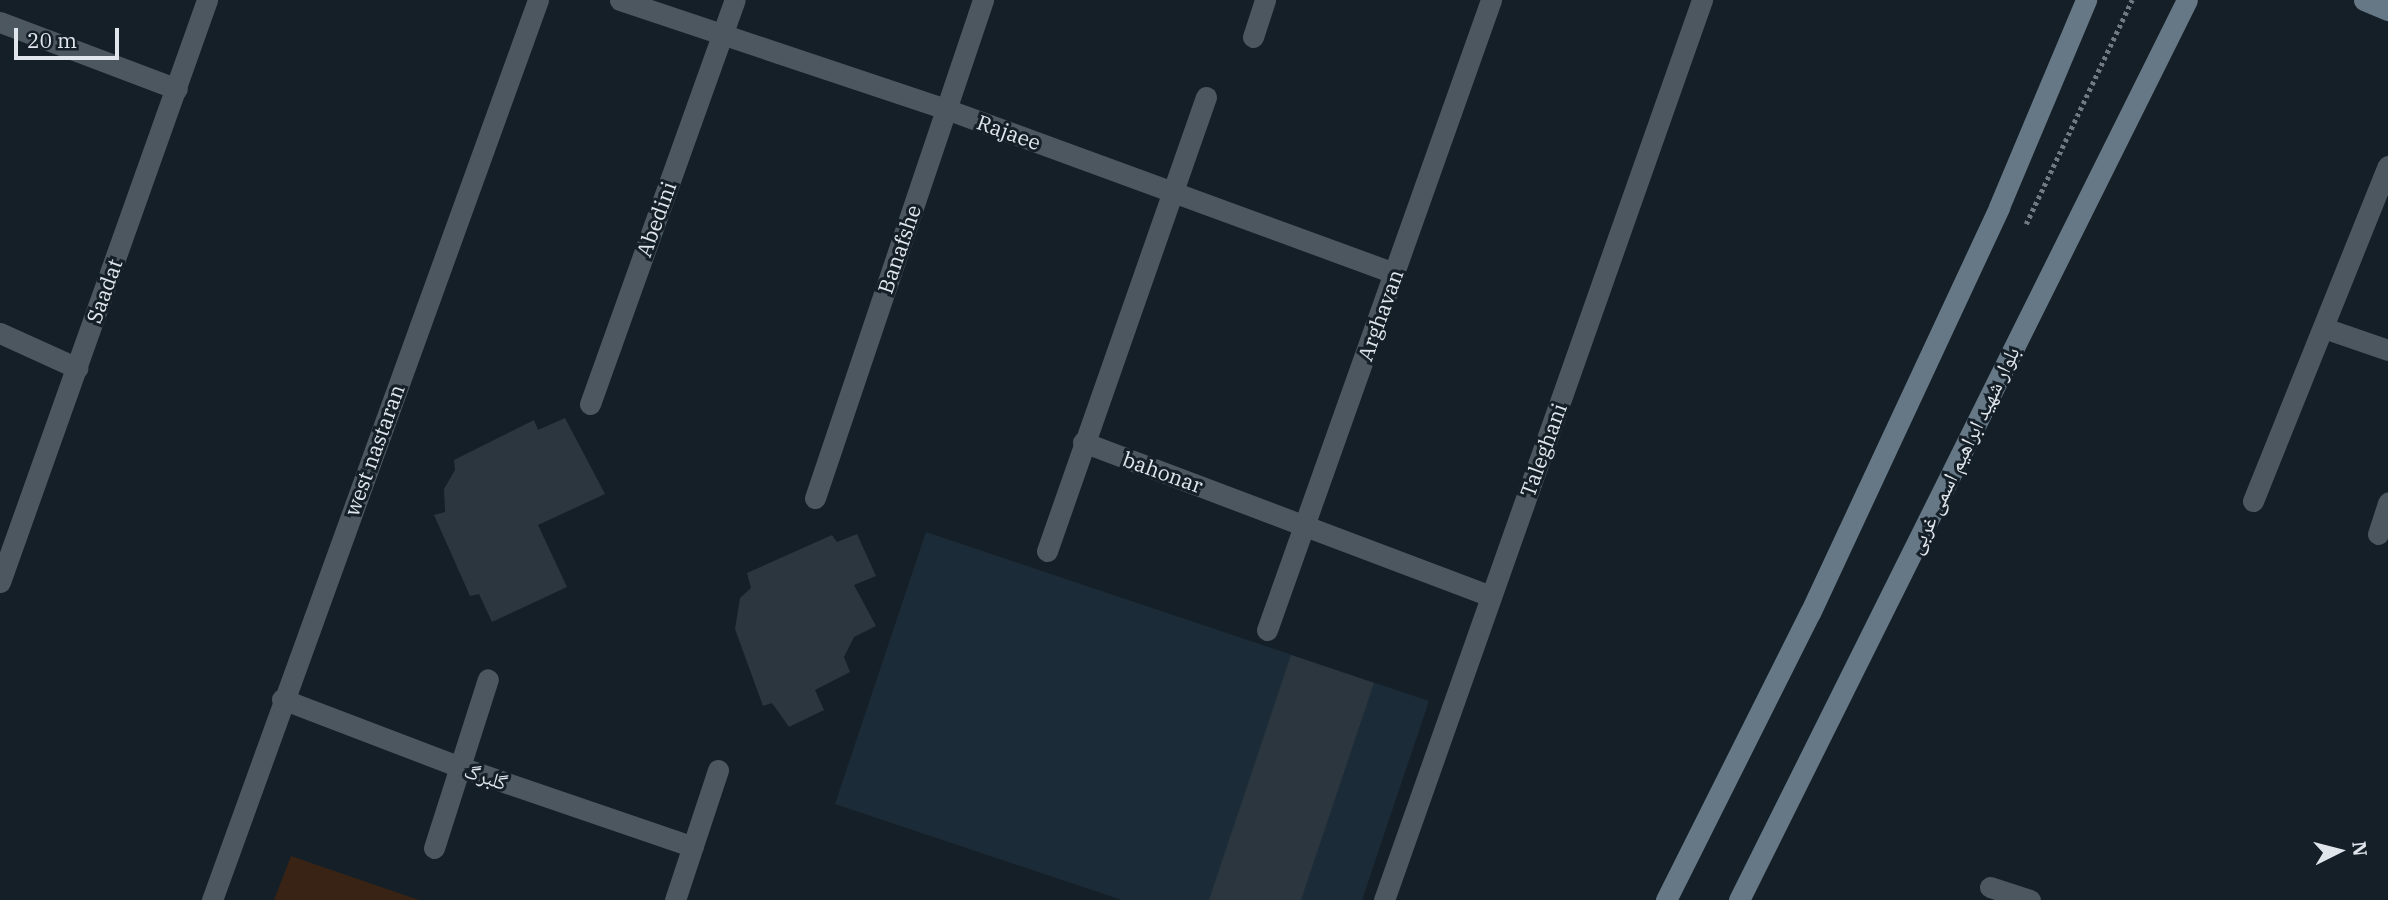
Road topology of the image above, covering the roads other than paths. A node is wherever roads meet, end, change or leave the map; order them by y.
1 (207, 0) edge
2 (538, 0) edge
3 (620, 0) edge
4 (734, 0) edge
5 (983, 0) edge
6 (1265, 0) edge
7 (1491, 0) edge
8 (1702, 0) edge
9 (2086, 0) edge
10 (2187, 0) edge
11 (2364, 0) edge
12 (2388, 10) edge
13 (0, 22) edge
14 (723, 34) junction
15 (1253, 37) dead end
16 (177, 89) junction
17 (1206, 97) dead end
18 (946, 109) junction
19 (2388, 166) edge
20 (1175, 193) junction
21 (1395, 273) junction
22 (2324, 328) junction
23 (0, 333) edge
24 (2388, 350) edge
25 (77, 368) junction
26 (590, 404) dead end
27 (1083, 442) junction
28 (815, 498) dead end
29 (2253, 500) dead end
30 (2388, 503) edge
31 (1304, 524) junction
32 (2378, 534) dead end
33 (1047, 551) dead end
34 (0, 582) edge
35 (1491, 596) junction
36 (1267, 630) dead end
37 (488, 679) dead end
38 (282, 699) junction
39 (460, 767) junction
40 (718, 770) dead end
41 (693, 847) junction
42 (434, 848) dead end
43 (1990, 887) dead end
44 (212, 900) edge
45 (675, 900) edge
46 (1384, 900) edge
47 (1666, 900) edge
48 (1739, 900) edge
49 (2030, 900) edge

1 - 16 street, Saadat
2 - 38 street, west nastaran
3 - 14 street, Rajaee
4 - 14 street, Abedini
5 - 18 street, Banafshe
6 - 15 street
7 - 21 street, Arghavan
8 - 35 street, Taleghani
9 - 47 main road
10 - 48 main road, بلوار شهید ابراهیم اسمی غربی
11 - 12 main road
13 - 16 street
14 - 18 street, Rajaee
14 - 26 street, Abedini
16 - 25 street, Saadat
17 - 20 street
18 - 20 street, Rajaee
18 - 28 street, Banafshe
19 - 22 street
20 - 21 street, Rajaee
20 - 27 street
21 - 31 street, Arghavan
22 - 24 street
22 - 29 street
23 - 25 street
25 - 34 street, Saadat
27 - 31 street, bahonar
27 - 33 street
30 - 32 street
31 - 35 street, bahonar
31 - 36 street, Arghavan
35 - 46 street, Taleghani
37 - 39 street
38 - 39 street, گلبرگ
38 - 44 street, west nastaran
39 - 41 street, گلبرگ
39 - 42 street
40 - 41 street
41 - 45 street
43 - 49 street

